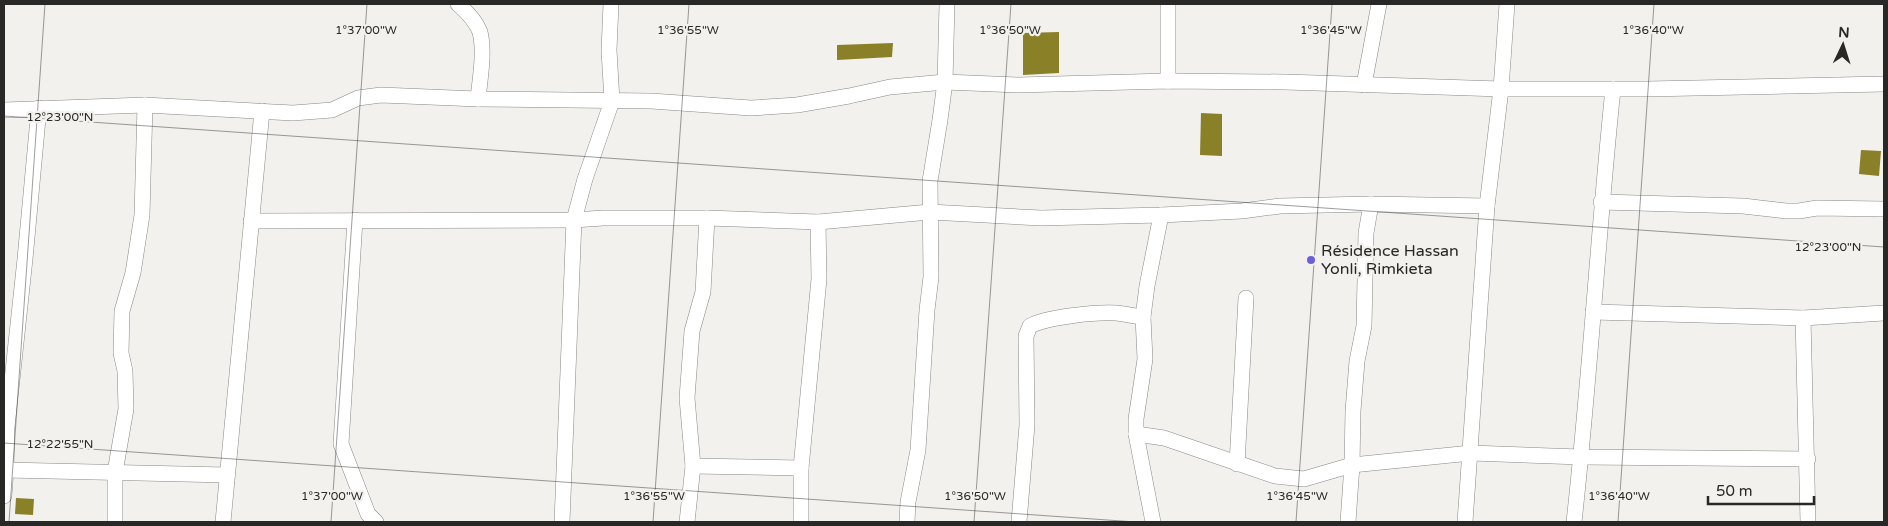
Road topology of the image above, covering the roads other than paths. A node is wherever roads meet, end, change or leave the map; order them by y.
1 (458, 4) edge
2 (611, 4) edge
3 (947, 4) edge
4 (1168, 4) edge
5 (1379, 4) edge
6 (1507, 4) edge
7 (1168, 81) junction
8 (945, 82) junction
9 (1884, 84) edge
10 (1364, 85) junction
11 (1613, 89) junction
12 (1501, 90) junction
13 (478, 99) junction
14 (612, 101) junction
15 (145, 105) junction
16 (39, 108) junction
17 (4, 110) edge
18 (262, 111) junction
19 (1602, 202) junction
20 (1371, 204) junction
21 (1487, 206) junction
22 (1884, 209) edge
23 (930, 212) junction
24 (1162, 215) junction
25 (707, 218) junction
26 (355, 220) junction
27 (574, 220) junction
28 (252, 221) junction
29 (818, 222) junction
30 (1246, 298) dead end
31 (1593, 312) junction
32 (1884, 313) edge
33 (19, 315) junction
34 (1143, 317) junction
35 (1803, 318) junction
36 (4, 322) edge
37 (1136, 434) junction
38 (1471, 453) junction
39 (1581, 457) junction
40 (1808, 459) junction
41 (1237, 464) junction
42 (1352, 465) junction
43 (693, 466) junction
44 (801, 468) junction
45 (6, 470) junction
46 (115, 472) junction
47 (228, 475) junction
48 (4, 496) edge
49 (115, 522) edge
50 (223, 522) edge
51 (376, 522) edge
52 (562, 522) edge
53 (687, 522) edge
54 (801, 522) edge
55 (907, 522) edge
56 (1019, 522) edge
57 (1153, 522) edge
58 (1348, 522) edge
59 (1465, 522) edge
60 (1574, 522) edge
61 (1808, 522) edge

1 - 13 street
2 - 14 street
3 - 8 street
4 - 7 street
5 - 10 street
6 - 12 street
7 - 8 street
7 - 10 street
8 - 14 street
8 - 23 street
9 - 11 street
10 - 12 street
11 - 12 street
11 - 19 street
12 - 21 street
13 - 14 street
13 - 18 street
14 - 27 street
15 - 16 street
15 - 18 street
15 - 46 street
16 - 17 street
16 - 33 street
18 - 28 street
19 - 22 street
19 - 31 street
20 - 21 street
20 - 24 street
20 - 42 street
21 - 38 street
23 - 24 street
23 - 29 street
23 - 55 street
24 - 34 street
25 - 27 street
25 - 29 street
25 - 43 street
26 - 27 street
26 - 28 street
26 - 51 street
27 - 52 street
28 - 47 street
29 - 44 street
30 - 41 street
31 - 35 street
31 - 39 street
32 - 35 street
33 - 36 street
33 - 45 street
34 - 37 street
34 - 56 street
35 - 40 street
37 - 41 street
37 - 57 street
38 - 39 street
38 - 42 street
38 - 59 street
39 - 40 street
39 - 60 street
40 - 61 street
41 - 42 street
42 - 58 street
43 - 44 street
43 - 53 street
44 - 54 street
45 - 46 street
45 - 48 street
46 - 47 street
46 - 49 street
47 - 50 street

